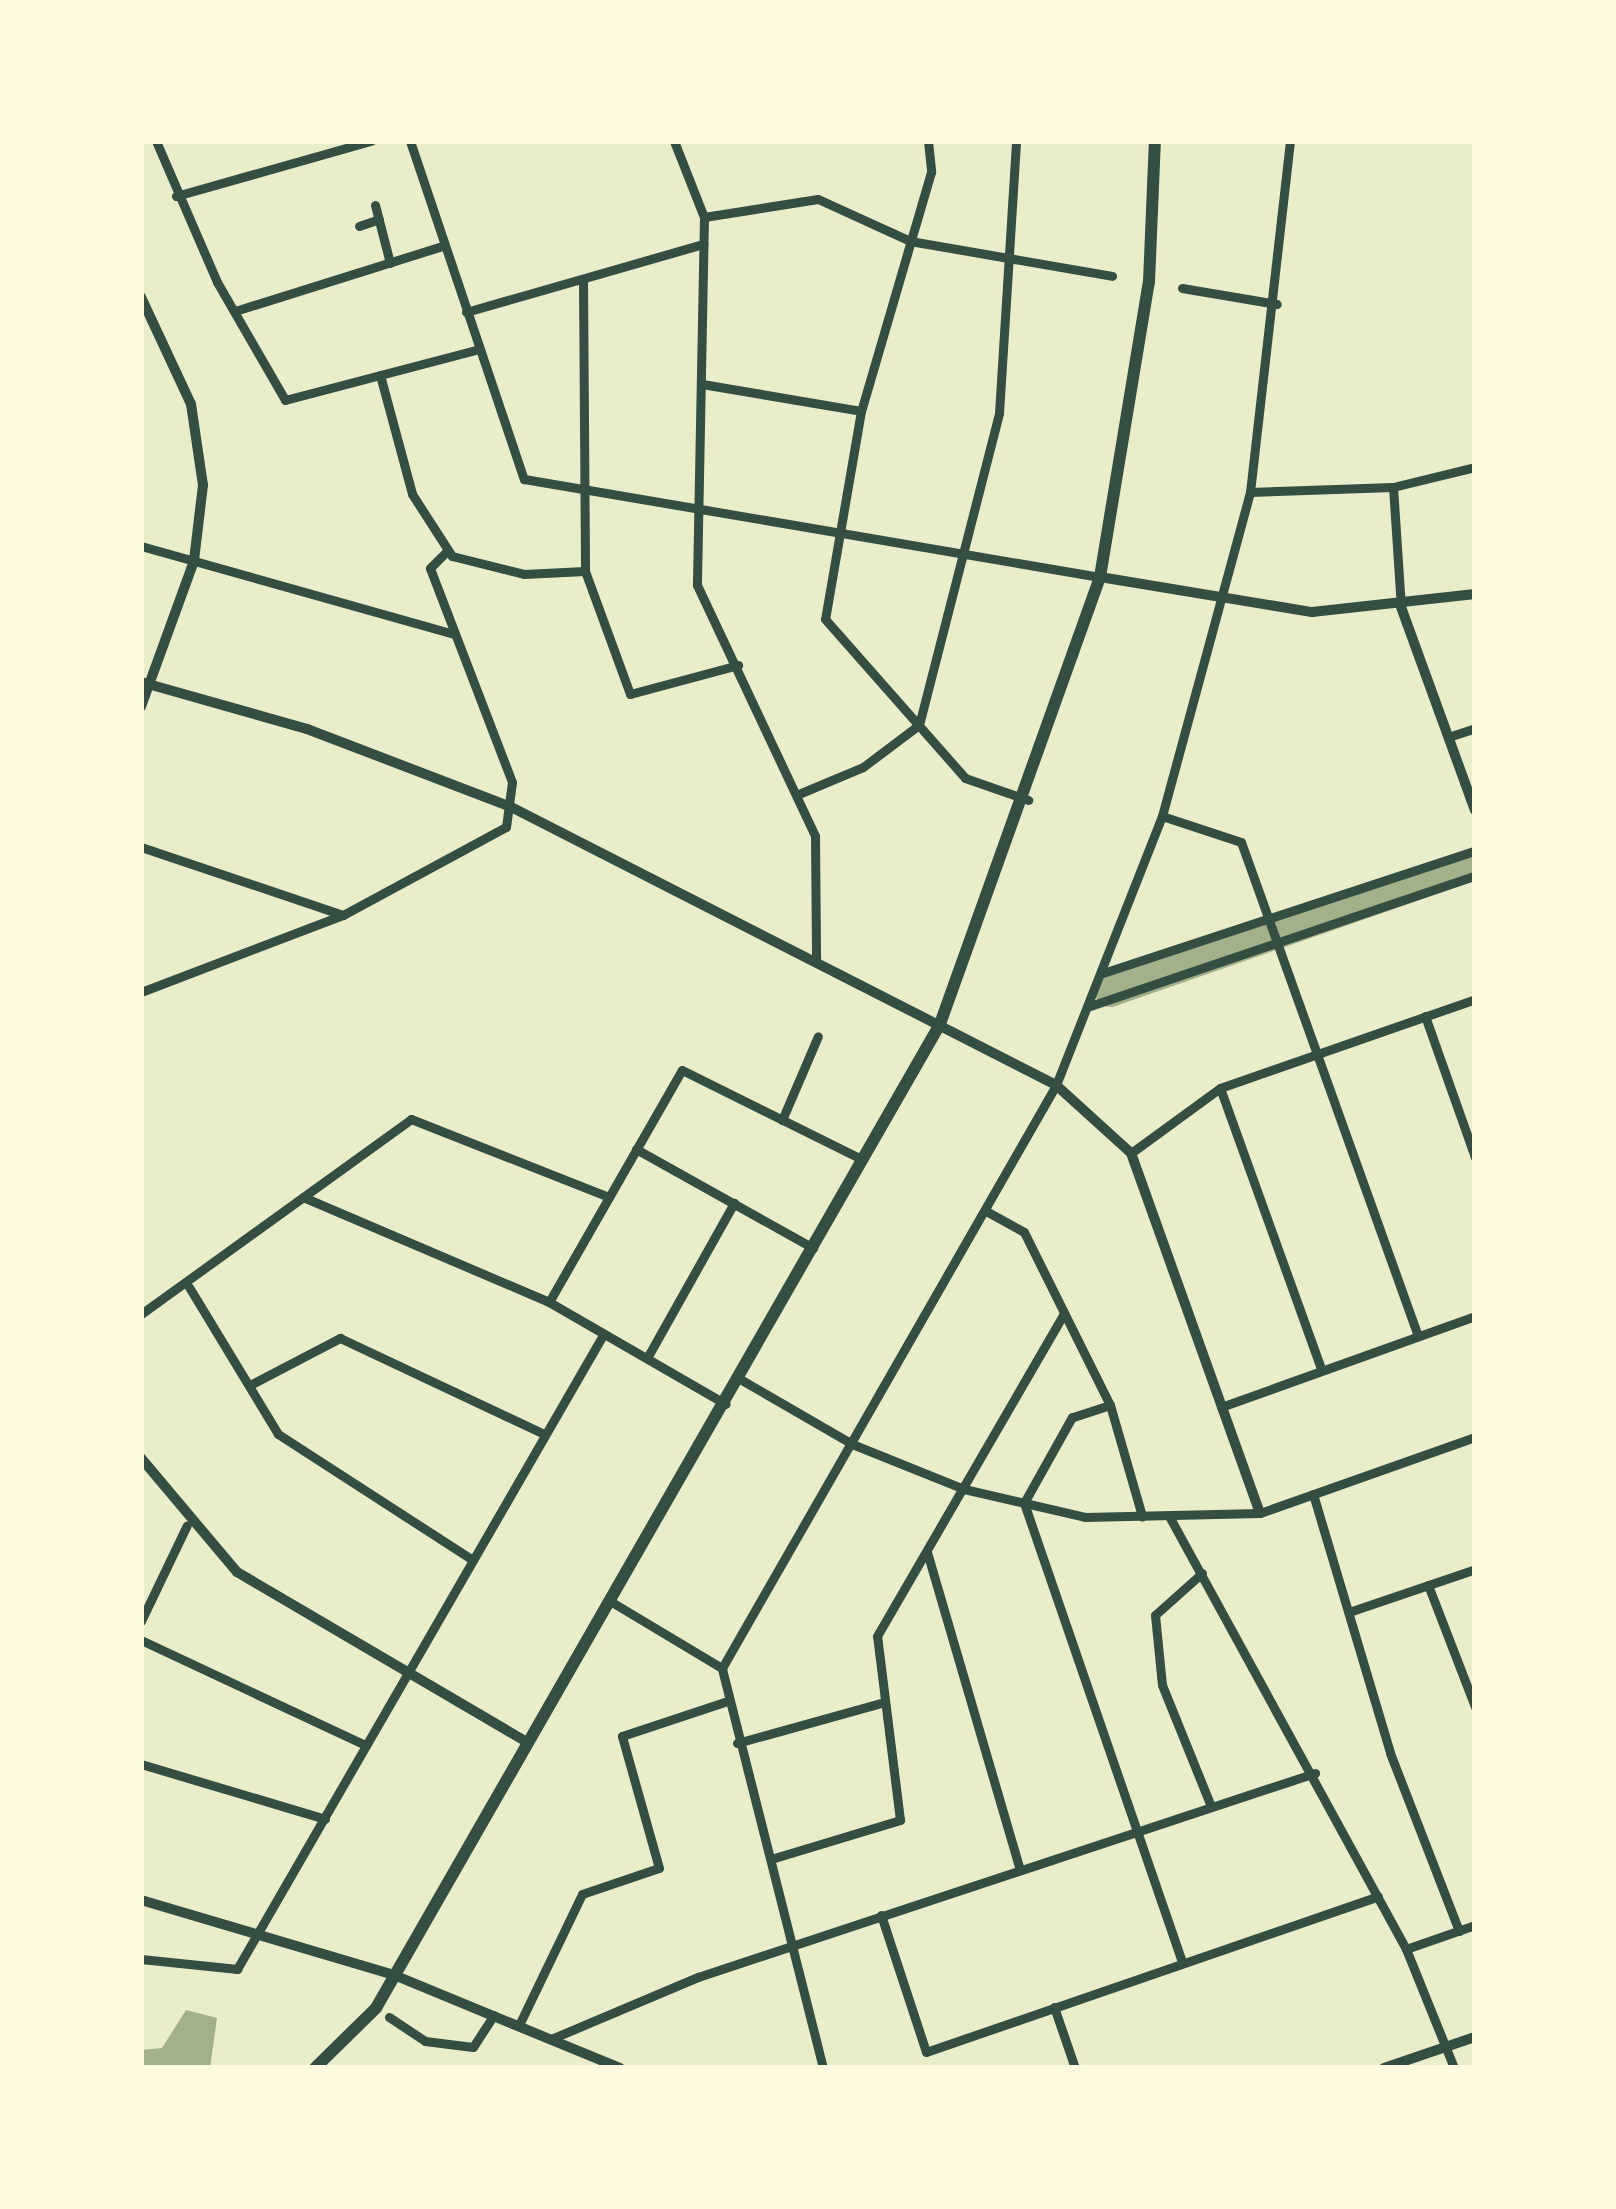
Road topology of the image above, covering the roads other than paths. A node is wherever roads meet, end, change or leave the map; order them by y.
1 (156, 141) edge
2 (371, 141) edge
3 (410, 141) edge
4 (674, 141) edge
5 (928, 141) edge
6 (1016, 141) edge
7 (1155, 141) edge
8 (1290, 141) edge
9 (176, 196) junction
10 (375, 205) dead end
11 (704, 217) junction
12 (379, 219) junction
13 (359, 226) dead end
14 (910, 241) junction
15 (704, 244) junction
16 (442, 246) junction
17 (390, 262) junction
18 (1015, 262) junction
19 (1112, 277) dead end
20 (583, 279) junction
21 (1182, 287) dead end
22 (141, 297) edge
23 (1277, 304) junction
24 (236, 311) junction
25 (466, 312) junction
26 (146, 316) edge
27 (479, 349) junction
28 (380, 375) junction
29 (702, 384) junction
30 (861, 411) junction
31 (1475, 467) edge
32 (1393, 487) junction
33 (585, 489) junction
34 (1250, 492) junction
35 (700, 508) junction
36 (841, 532) junction
37 (141, 546) edge
38 (448, 550) junction
39 (970, 554) junction
40 (194, 561) junction
41 (585, 571) junction
42 (1100, 577) junction
43 (1475, 594) edge
44 (1222, 601) junction
45 (1401, 607) junction
46 (455, 634) junction
47 (738, 665) junction
48 (141, 682) edge
49 (141, 707) edge
50 (919, 725) junction
51 (1475, 728) edge
52 (1448, 737) junction
53 (801, 793) junction
54 (1028, 800) junction
55 (509, 806) junction
56 (1475, 810) edge
57 (1162, 816) junction
58 (141, 847) edge
59 (1475, 851) edge
60 (1475, 876) edge
61 (343, 915) junction
62 (1270, 922) junction
63 (1278, 946) junction
64 (816, 962) junction
65 (1103, 973) junction
66 (141, 992) edge
67 (1475, 999) edge
68 (1090, 1006) junction
69 (1425, 1016) junction
70 (940, 1024) junction
71 (818, 1036) dead end
72 (1317, 1054) junction
73 (1056, 1085) junction
74 (1220, 1088) junction
75 (782, 1120) junction
76 (636, 1149) junction
77 (1131, 1153) junction
78 (1475, 1156) edge
79 (863, 1160) junction
80 (302, 1197) junction
81 (609, 1197) junction
82 (734, 1203) junction
83 (986, 1211) junction
84 (812, 1247) junction
85 (189, 1287) junction
86 (550, 1302) junction
87 (1064, 1313) junction
88 (141, 1314) edge
89 (1475, 1316) edge
90 (603, 1335) junction
91 (1418, 1336) junction
92 (646, 1358) junction
93 (1321, 1368) junction
94 (740, 1378) junction
95 (250, 1385) junction
96 (726, 1404) junction
97 (1111, 1405) junction
98 (1221, 1407) junction
99 (544, 1434) junction
100 (1475, 1437) edge
101 (852, 1444) junction
102 (141, 1458) edge
103 (964, 1489) junction
104 (1313, 1494) junction
105 (1024, 1503) junction
106 (1260, 1513) junction
107 (1142, 1516) junction
108 (1169, 1516) junction
109 (187, 1525) junction
110 (927, 1552) junction
111 (473, 1560) junction
112 (1475, 1568) edge
113 (1202, 1573) junction
114 (1428, 1585) junction
115 (610, 1600) junction
116 (1349, 1612) junction
117 (141, 1621) edge
118 (141, 1640) edge
119 (722, 1668) junction
120 (408, 1672) junction
121 (725, 1702) junction
122 (881, 1703) junction
123 (1475, 1707) edge
124 (526, 1742) junction
125 (737, 1743) junction
126 (365, 1744) junction
127 (141, 1764) edge
128 (1315, 1773) junction
129 (1211, 1806) junction
130 (325, 1819) junction
131 (1136, 1830) junction
132 (771, 1858) junction
133 (1020, 1870) junction
134 (1378, 1897) junction
135 (141, 1900) edge
136 (881, 1915) junction
137 (1475, 1925) edge
138 (1459, 1930) junction
139 (260, 1934) junction
140 (796, 1943) junction
141 (1406, 1949) junction
142 (141, 1958) edge
143 (1182, 1962) junction
144 (394, 1976) junction
145 (1054, 2007) junction
146 (494, 2015) junction
147 (389, 2017) dead end
148 (519, 2026) junction
149 (1475, 2037) edge
150 (551, 2039) junction
151 (1451, 2045) junction
152 (314, 2068) edge
153 (620, 2068) edge
154 (823, 2068) edge
155 (1075, 2068) edge
156 (1384, 2068) edge
157 (1454, 2068) edge

1 - 9 street
2 - 9 street
3 - 16 street
4 - 11 street
5 - 14 street
6 - 18 street
7 - 42 main road
8 - 23 street
9 - 24 street
10 - 12 street
11 - 14 street
11 - 15 street
12 - 13 street
12 - 17 street
14 - 18 street
14 - 30 street
15 - 20 street
15 - 29 street
16 - 17 street
16 - 25 street
17 - 24 street
18 - 19 street
18 - 39 street
20 - 25 street
20 - 33 street
21 - 23 street
22 - 26 street
23 - 34 street
24 - 28 street
25 - 27 street
26 - 40 street
27 - 28 street
27 - 33 street
28 - 38 street
29 - 30 street
29 - 35 street
30 - 36 street
31 - 32 street
32 - 34 street
32 - 45 street
33 - 35 street
33 - 41 street
34 - 44 street
35 - 36 street
35 - 47 street
36 - 39 street
36 - 50 street
37 - 40 street
38 - 41 street
38 - 46 street
39 - 42 street
39 - 50 street
40 - 46 street
40 - 49 street
41 - 47 street
42 - 44 street
42 - 54 main road
43 - 45 street
44 - 45 street
44 - 57 street
45 - 52 street
46 - 55 street
47 - 53 street
48 - 55 street
50 - 53 street
50 - 54 street
51 - 52 street
52 - 56 street
53 - 64 street
54 - 70 main road
55 - 61 street
55 - 64 street
57 - 62 street
57 - 65 street
58 - 61 street
59 - 62 street
60 - 63 street
61 - 66 street
62 - 63 street
62 - 65 street
63 - 68 street
63 - 72 street
64 - 70 street
65 - 68 street
67 - 69 street
68 - 73 street
69 - 72 street
69 - 78 street
70 - 73 street
70 - 79 main road
71 - 75 street
72 - 74 street
72 - 91 street
73 - 77 street
73 - 83 street
74 - 77 street
74 - 93 street
75 - 76 street
75 - 79 street
76 - 81 street
76 - 82 street
77 - 98 street
79 - 84 main road
80 - 81 street
80 - 85 street
80 - 86 street
81 - 86 street
82 - 84 street
82 - 92 street
83 - 87 street
83 - 101 street
84 - 94 main road
85 - 88 street
85 - 95 street
86 - 90 street
87 - 97 street
87 - 103 street
89 - 91 street
90 - 92 street
90 - 99 street
91 - 93 street
92 - 96 street
93 - 98 street
94 - 96 main road
94 - 101 street
95 - 99 street
95 - 111 street
96 - 115 main road
97 - 105 street
97 - 107 street
98 - 106 street
99 - 111 street
100 - 104 street
101 - 103 street
101 - 119 street
102 - 109 street
103 - 105 street
103 - 110 street
104 - 106 street
104 - 116 street
105 - 107 street
105 - 131 street
106 - 108 street
107 - 108 street
108 - 113 street
109 - 117 street
109 - 120 street
110 - 122 street
110 - 133 street
111 - 120 street
112 - 114 street
113 - 128 street
113 - 129 street
114 - 116 street
114 - 123 street
115 - 119 street
115 - 124 main road
116 - 138 street
118 - 126 street
119 - 121 street
120 - 124 street
120 - 126 street
121 - 125 street
121 - 148 street
122 - 125 street
122 - 132 street
124 - 144 main road
125 - 132 street
126 - 130 street
127 - 130 street
128 - 129 street
128 - 134 street
129 - 131 street
130 - 139 street
131 - 133 street
131 - 143 street
132 - 140 street
133 - 136 street
134 - 141 street
134 - 143 street
135 - 139 street
136 - 140 street
136 - 145 street
137 - 138 street
138 - 141 street
139 - 142 street
139 - 144 street
140 - 150 street
140 - 154 street
141 - 151 street
143 - 145 street
144 - 146 street
144 - 152 main road
145 - 155 street
146 - 147 street
146 - 148 street
148 - 150 street
149 - 151 street
150 - 153 street
151 - 156 street
151 - 157 street

